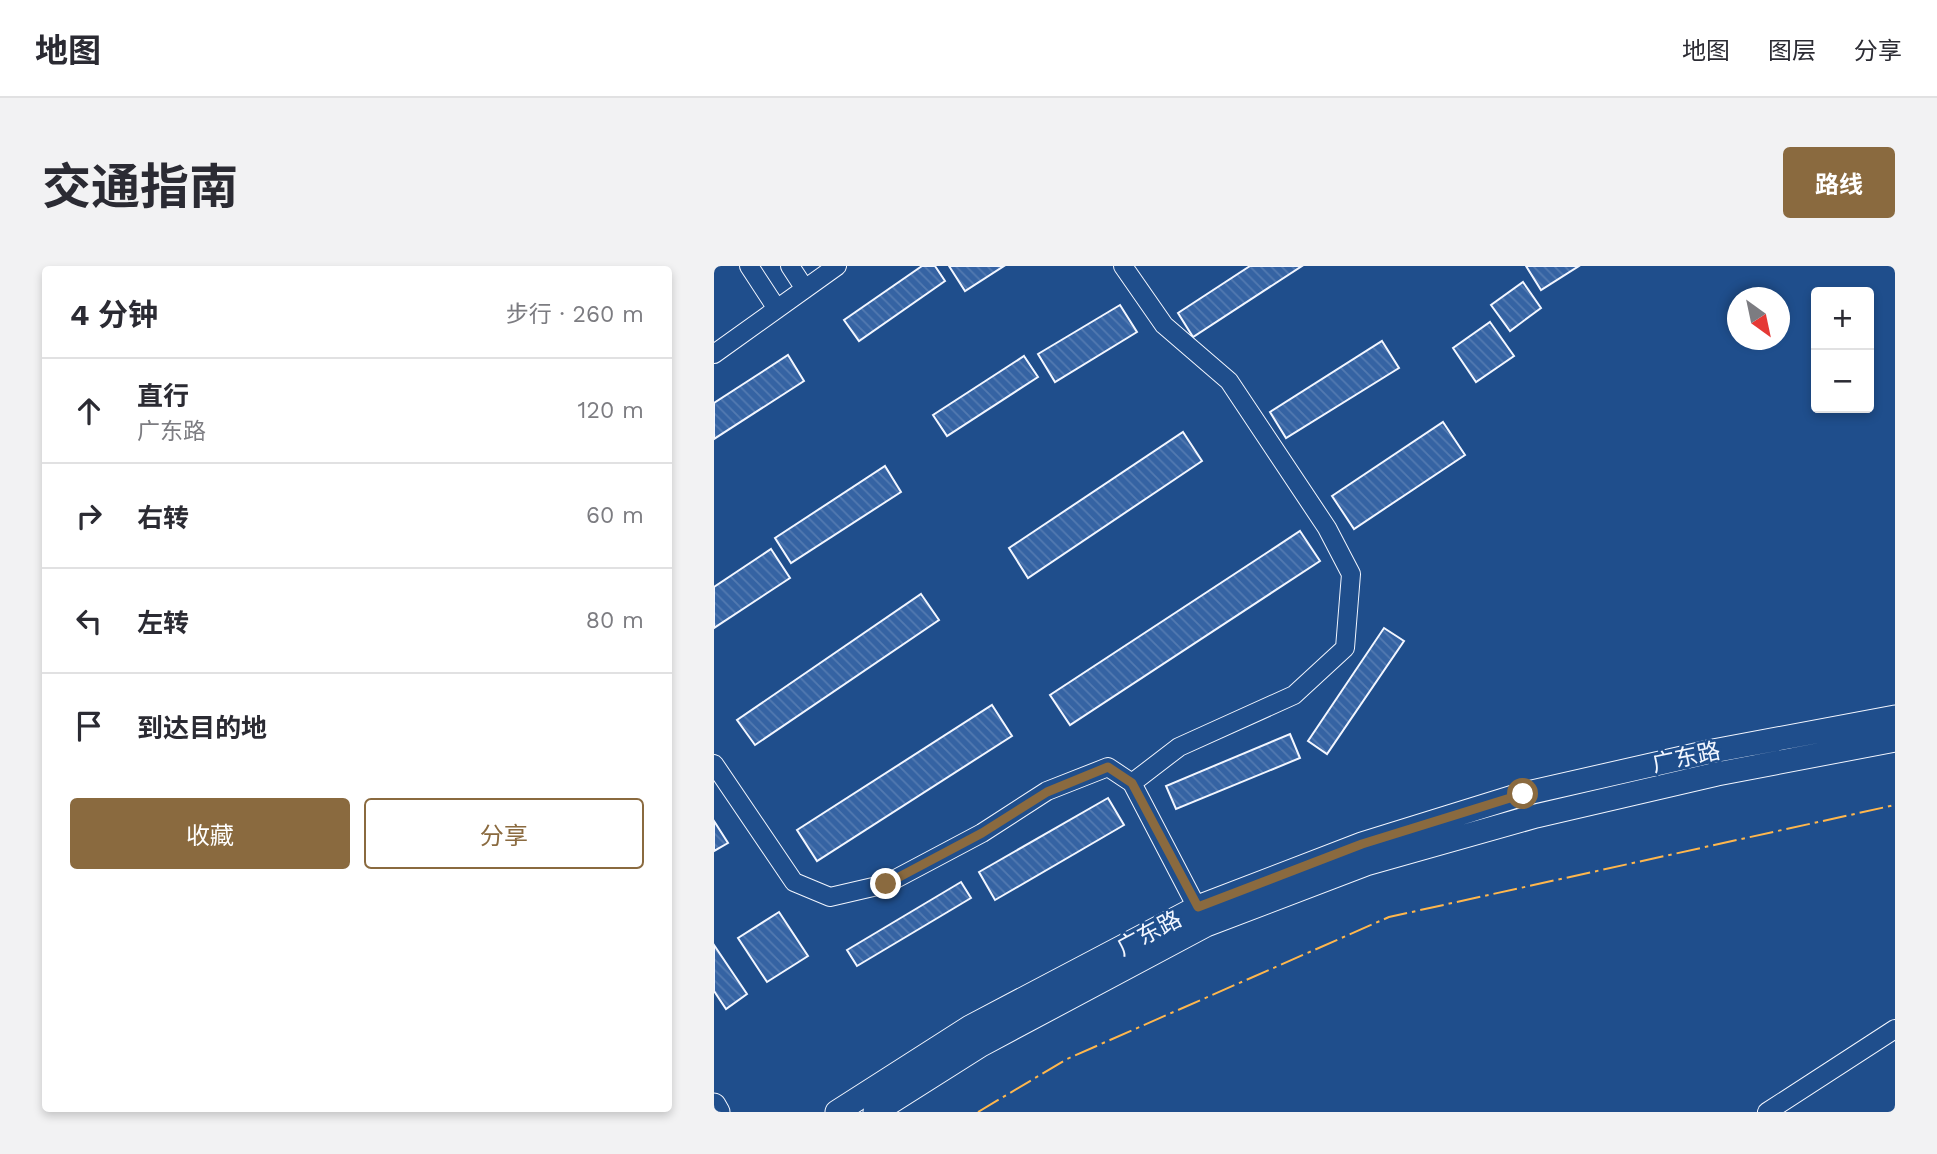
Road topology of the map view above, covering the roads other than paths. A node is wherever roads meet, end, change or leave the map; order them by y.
1 (749, 266) edge
2 (790, 266) edge
3 (837, 266) edge
4 (1123, 266) edge
5 (805, 289) junction
6 (777, 309) junction
7 (714, 354) edge
8 (1895, 717) edge
9 (1895, 740) edge
10 (714, 764) edge
11 (1132, 783) junction
12 (1202, 916) junction
13 (1895, 1030) edge
14 (714, 1105) edge
15 (718, 1112) edge
16 (836, 1112) edge
17 (875, 1112) edge
18 (1767, 1112) edge

1 - 6 street
2 - 5 street
3 - 5 street
4 - 11 street
5 - 6 street
6 - 7 street
8 - 12 street, 广东路
9 - 12 street, 广东路
10 - 11 street
11 - 12 street
12 - 16 street, 广东路
12 - 17 street, 广东路
13 - 18 street
14 - 15 street

